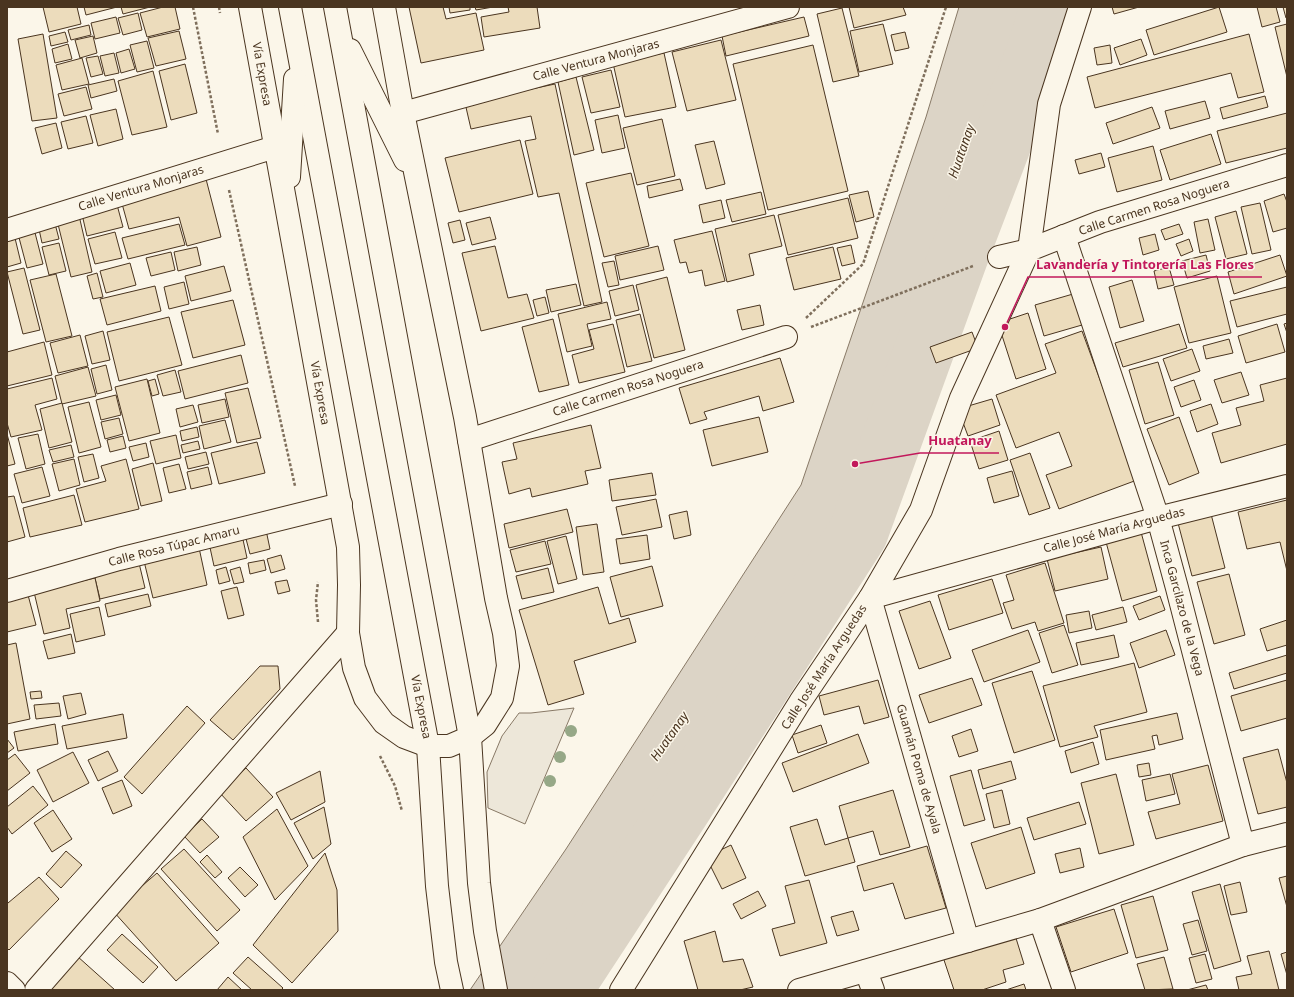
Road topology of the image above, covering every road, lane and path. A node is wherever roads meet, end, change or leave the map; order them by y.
1 (193, 7) edge
2 (250, 7) edge
3 (290, 7) edge
4 (384, 7) edge
5 (788, 7) edge
6 (946, 7) edge
7 (1080, 7) edge
8 (337, 17) edge
9 (297, 44) junction
10 (403, 113) junction
11 (275, 147) junction
12 (223, 162) junction
13 (1287, 165) edge
14 (418, 186) junction
15 (287, 212) junction
16 (7, 230) edge
17 (1064, 236) junction
18 (1029, 250) junction
19 (999, 257) joint
20 (786, 336) junction
21 (469, 440) junction
22 (1287, 486) edge
23 (341, 504) junction
24 (301, 514) junction
25 (1158, 518) junction
26 (7, 591) edge
27 (870, 598) junction
28 (348, 633) junction
29 (470, 737) junction
30 (428, 746) junction
31 (1287, 834) edge
32 (1243, 845) junction
33 (1040, 920) junction
34 (968, 941) junction
35 (870, 980) edge
36 (7, 983) edge
37 (624, 985) edge
38 (14, 990) edge
39 (36, 990) edge
40 (452, 990) edge
41 (496, 990) edge
42 (799, 990) edge
43 (1064, 990) edge

1 - 12 path
2 - 11 street, Vía Expresa
3 - 9 street, Vía Expresa
4 - 10 street, Vía Expresa
5 - 10 street, Calle Ventura Monjaras
6 - 20 path
7 - 18 street
8 - 14 street
8 - 29 street
9 - 15 street
9 - 30 street, Vía Expresa
10 - 14 street, Vía Expresa
11 - 12 street, Calle Ventura Monjaras
11 - 15 street, Vía Expresa
12 - 16 street, Calle Ventura Monjaras
12 - 24 path
13 - 17 street, Calle Carmen Rosa Noguera
14 - 21 street, Vía Expresa
15 - 23 street, Vía Expresa
17 - 18 street, Calle Carmen Rosa Noguera
17 - 25 street, Inca Garcilazo de la Vega
18 - 19 street, Calle Carmen Rosa Noguera
18 - 27 street
19 - 20 path
20 - 21 street, Calle Carmen Rosa Noguera
21 - 29 street, Vía Expresa
22 - 25 street, Calle José María Arguedas
23 - 24 street, Calle Rosa Túpac Amaru
23 - 28 street, Vía Expresa
24 - 26 street, Calle Rosa Túpac Amaru
25 - 27 street, Calle José María Arguedas
25 - 32 street, Inca Garcilazo de la Vega
27 - 34 street, Guamán Poma de Ayala
27 - 37 street, Calle José María Arguedas
28 - 30 street, Vía Expresa
28 - 39 street
29 - 30 street, Vía Expresa
29 - 41 street
30 - 40 street, Vía Expresa
31 - 32 street
32 - 33 street
33 - 34 street
33 - 43 street
34 - 35 street
35 - 42 street
36 - 38 street

